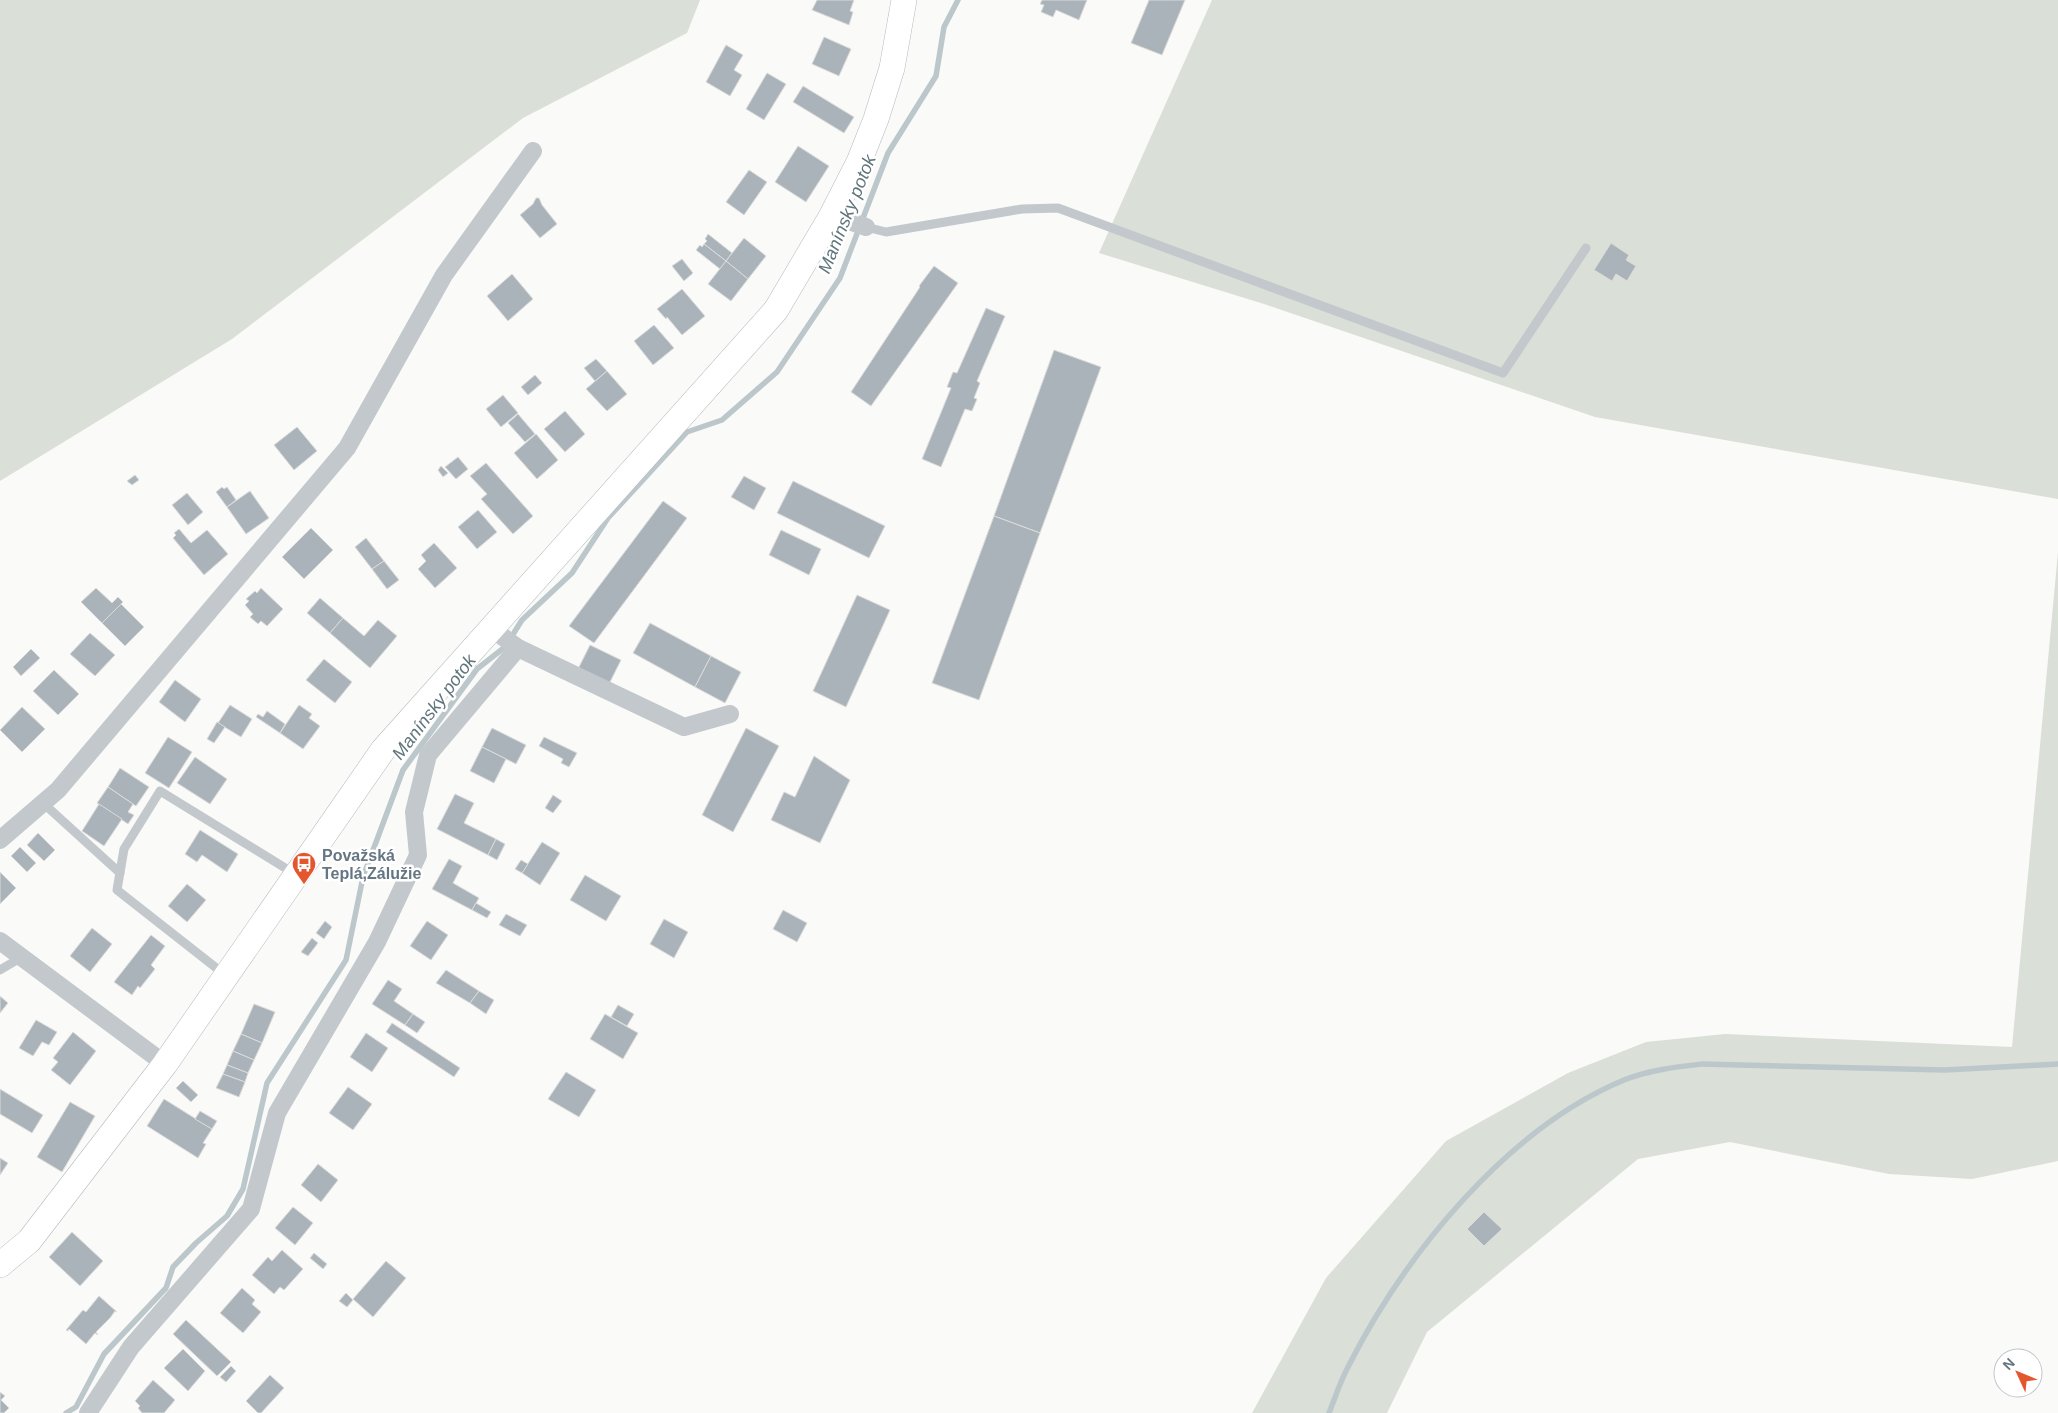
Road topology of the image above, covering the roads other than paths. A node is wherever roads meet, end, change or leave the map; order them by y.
1 (904, 0) edge
2 (533, 151) dead end
3 (851, 221) junction
4 (1586, 248) dead end
5 (491, 628) junction
6 (518, 648) junction
7 (730, 714) dead end
8 (42, 803) junction
9 (0, 840) edge
10 (120, 873) junction
11 (297, 875) junction
12 (0, 941) edge
13 (22, 957) junction
14 (0, 970) edge
15 (226, 976) junction
16 (165, 1064) junction
17 (0, 1265) edge
18 (88, 1413) edge

1 - 3 street
2 - 8 street
3 - 4 lane
3 - 5 street
5 - 6 street
5 - 11 street
6 - 7 street
6 - 18 street
8 - 9 street
8 - 10 lane
10 - 11 lane
10 - 15 lane
11 - 15 street
12 - 13 street
13 - 14 lane
13 - 16 street
15 - 16 street
16 - 17 street

